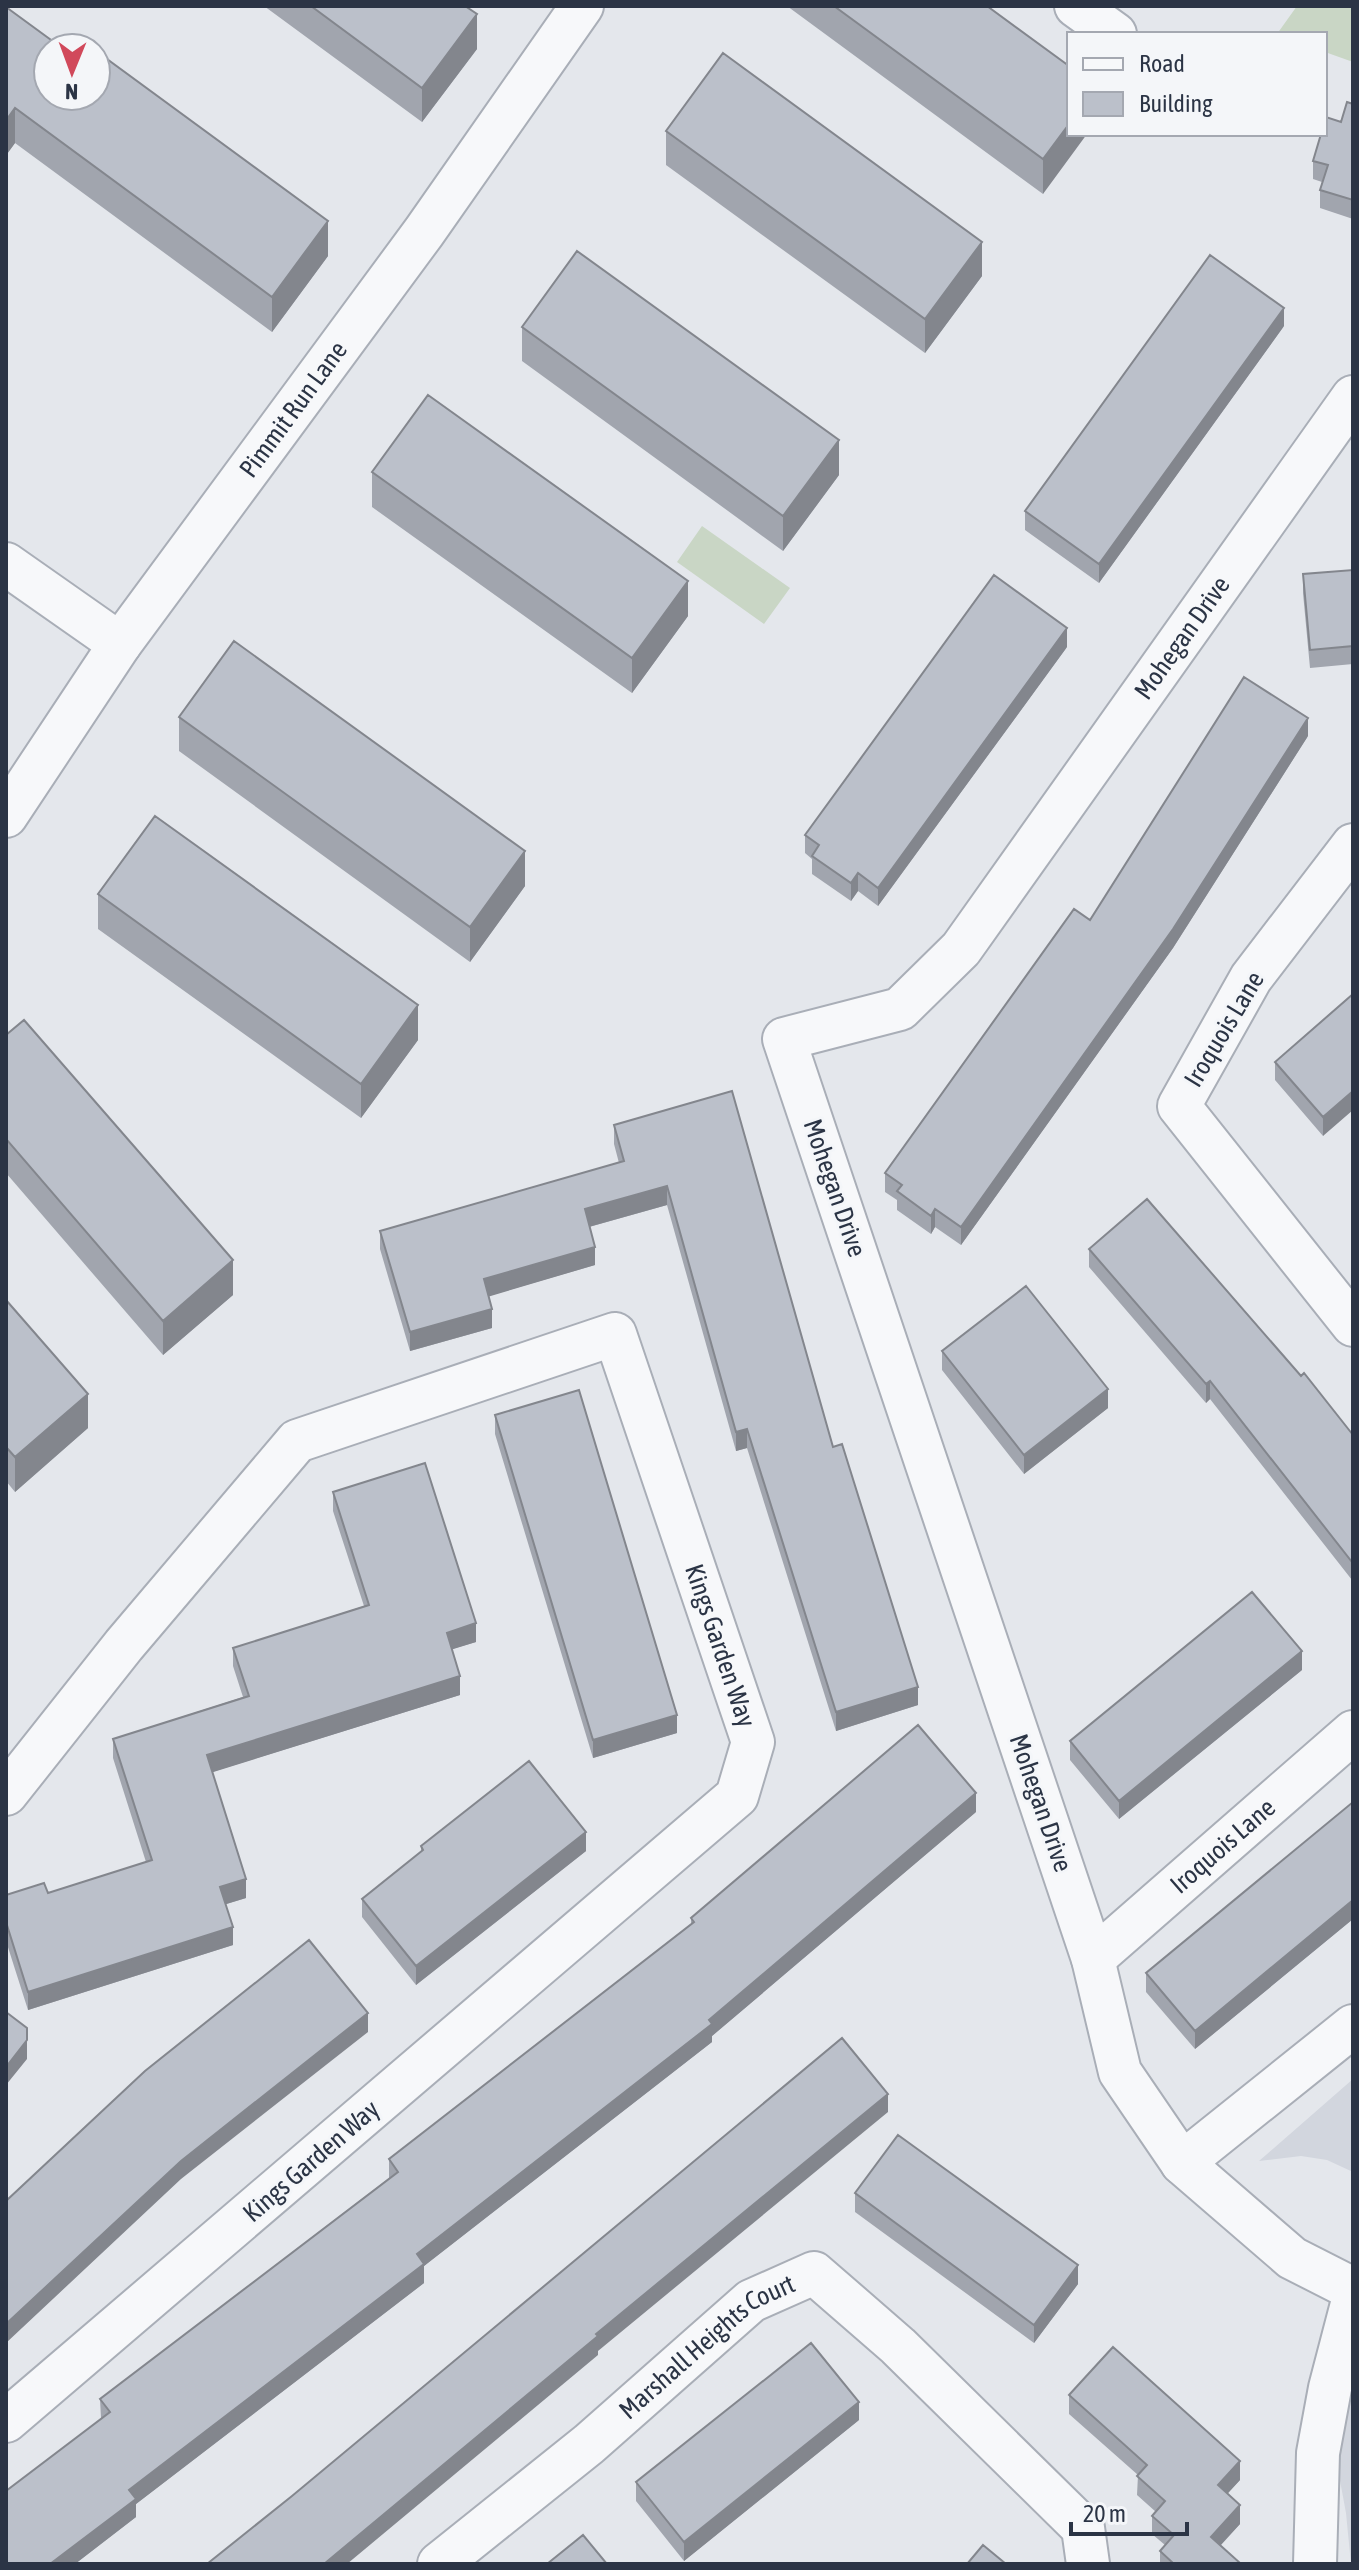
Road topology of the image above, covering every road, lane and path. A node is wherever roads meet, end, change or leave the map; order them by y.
1 (582, 6) edge
2 (1076, 6) edge
3 (1112, 32) edge
4 (1353, 397) edge
5 (6, 564) edge
6 (120, 644) junction
7 (6, 816) edge
8 (1353, 845) edge
9 (1353, 1325) edge
10 (1353, 1732) edge
11 (6, 1794) edge
12 (1093, 1959) junction
13 (1353, 2026) edge
14 (1182, 2163) junction
15 (1353, 2289) edge
16 (1353, 2300) edge
17 (6, 2421) edge
18 (439, 2564) edge
19 (1088, 2564) edge
20 (1315, 2564) edge

1 - 6 street, Pimmit Run Lane
2 - 3 street
4 - 12 street, Mohegan Drive
5 - 6 street
6 - 7 street, Pimmit Run Lane
8 - 9 street, Iroquois Lane
10 - 12 street, Iroquois Lane
11 - 17 street, Kings Garden Way
12 - 14 street, Mohegan Drive
13 - 14 street
14 - 15 street, Mohegan Drive
16 - 20 street
18 - 19 street, Marshall Heights Court

